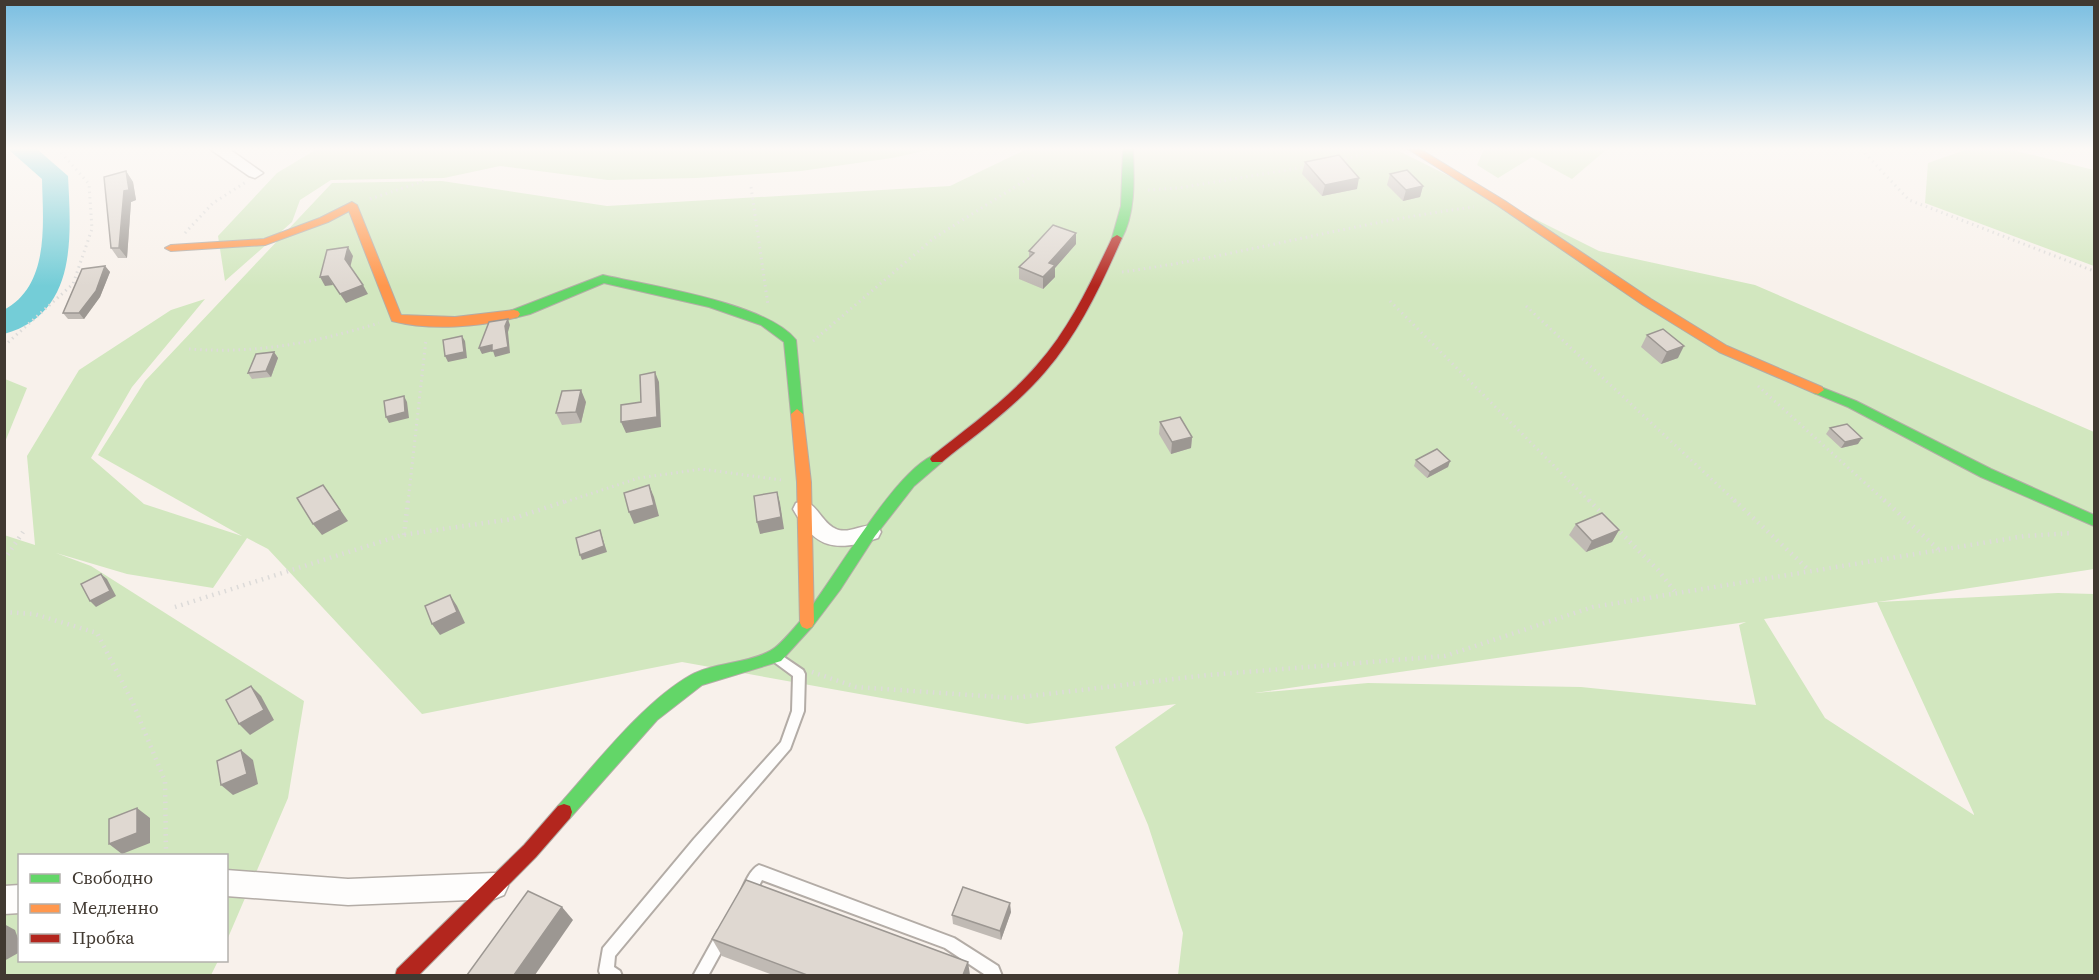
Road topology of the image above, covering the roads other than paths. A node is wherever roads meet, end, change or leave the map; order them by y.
1 (1129, 195) edge
2 (1488, 195) edge
3 (171, 248) road end
4 (804, 509) junction
5 (2094, 521) edge
6 (870, 532) junction
7 (807, 623) junction
8 (776, 656) junction
9 (228, 883) edge
10 (494, 886) junction
11 (741, 903) edge
12 (730, 924) edge
13 (404, 975) edge
14 (615, 975) edge
15 (700, 975) edge
16 (995, 975) edge

1 - 6 street
2 - 5 street
3 - 4 street
4 - 6 street
4 - 7 street
6 - 7 street
7 - 8 street
8 - 10 street
8 - 14 lane
9 - 10 street
10 - 13 street
11 - 16 lane
12 - 15 lane

